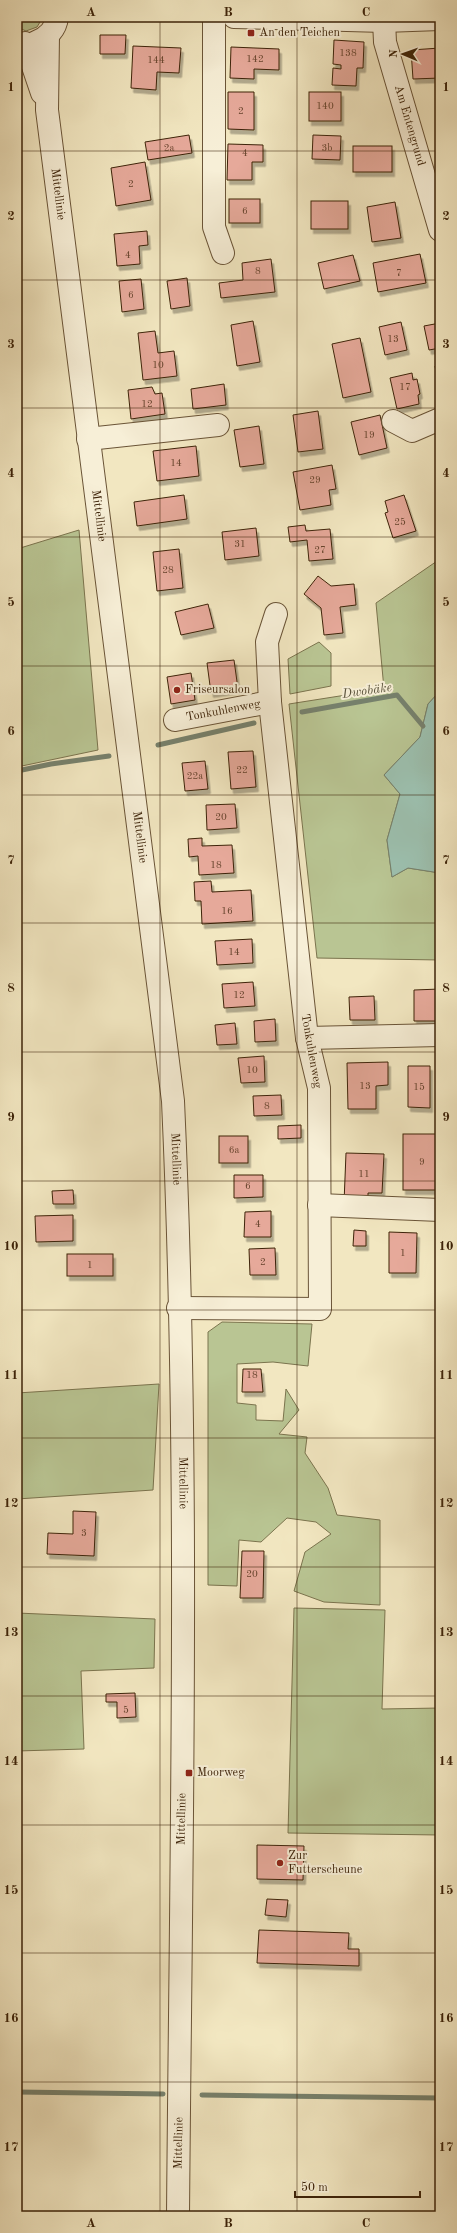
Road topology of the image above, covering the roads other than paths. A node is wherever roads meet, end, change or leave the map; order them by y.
1 (214, 17) edge
2 (234, 17) edge
3 (278, 18) edge
4 (440, 19) edge
5 (384, 21) junction
6 (58, 22) edge
7 (21, 42) edge
8 (47, 110) junction
9 (440, 230) edge
10 (223, 253) dead end
11 (440, 419) edge
12 (392, 421) dead end
13 (218, 425) dead end
14 (88, 439) junction
15 (276, 614) dead end
16 (270, 702) junction
17 (175, 720) dead end
18 (440, 1035) edge
19 (307, 1038) junction
20 (319, 1205) junction
21 (440, 1210) edge
22 (178, 1308) junction
23 (178, 2216) edge

1 - 10 street
2 - 3 street
3 - 5 street
4 - 5 street
5 - 9 street, Am Entengrund
6 - 7 street
6 - 8 street, Mittellinie
7 - 8 street, Mittellinie
8 - 14 street, Mittellinie
11 - 12 street
13 - 14 street
14 - 22 street, Mittellinie
15 - 16 street, Tonkuhlenweg
16 - 17 street, Tonkuhlenweg
16 - 19 street, Tonkuhlenweg
18 - 19 street
19 - 20 street, Tonkuhlenweg
20 - 21 street
20 - 22 street, Tonkuhlenweg
22 - 23 street, Mittellinie

